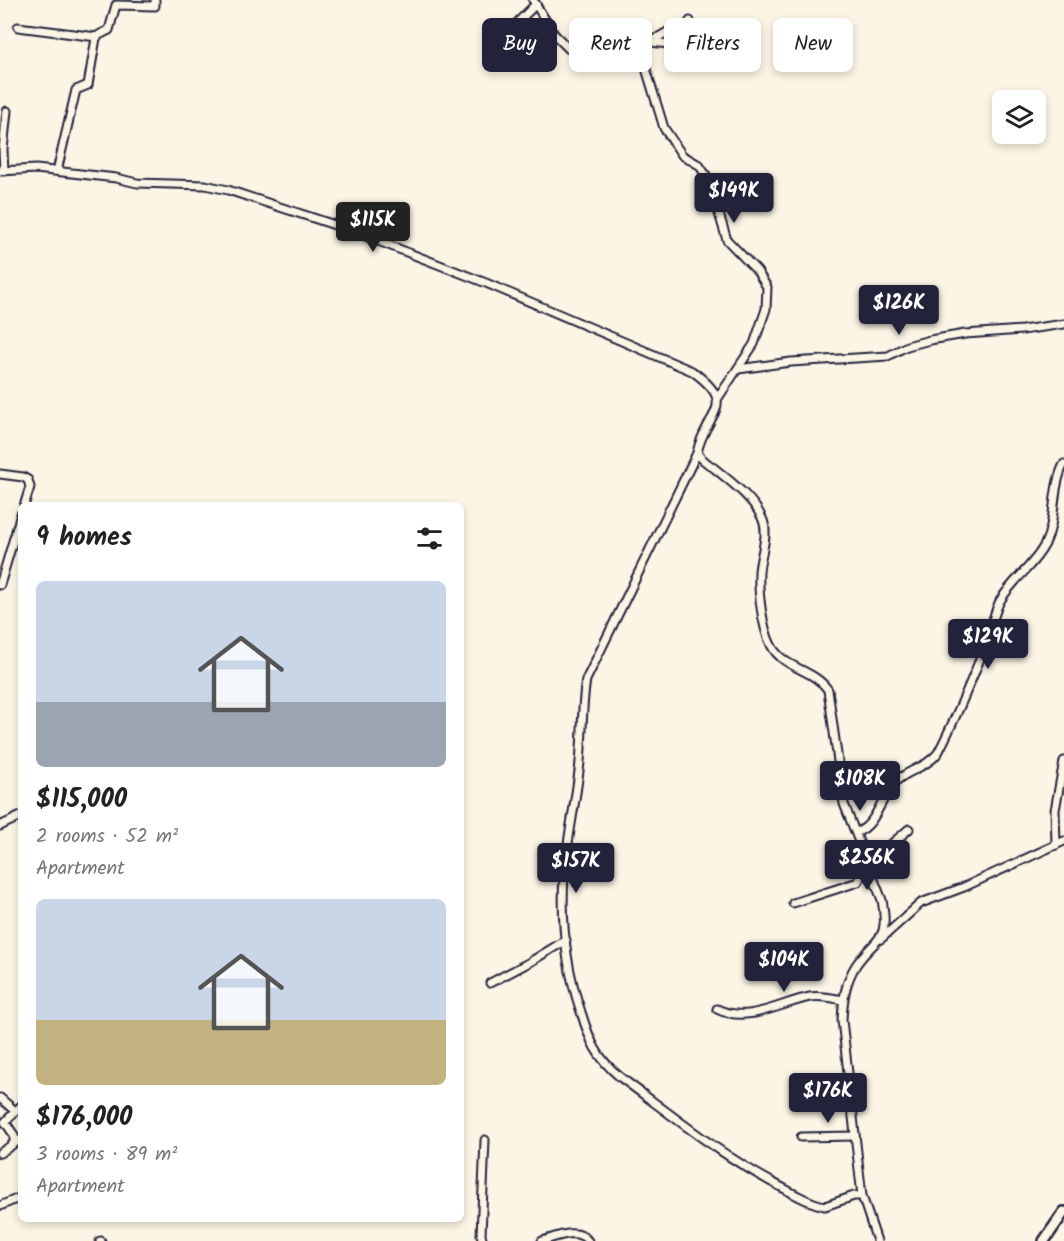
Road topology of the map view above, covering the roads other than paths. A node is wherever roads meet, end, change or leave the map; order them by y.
1 (155, 0) edge
2 (534, 2) edge
3 (521, 18) edge
4 (18, 27) dead end
5 (97, 37) junction
6 (569, 49) edge
7 (647, 72) edge
8 (7, 111) dead end
9 (2, 171) edge
10 (57, 171) junction
11 (1064, 324) edge
12 (738, 369) junction
13 (718, 398) junction
14 (697, 453) junction
15 (1064, 464) edge
16 (0, 474) edge
17 (25, 502) edge
18 (18, 524) edge
19 (0, 585) edge
20 (1064, 761) edge
21 (18, 817) edge
22 (0, 826) edge
23 (909, 829) dead end
24 (857, 832) junction
25 (1064, 841) edge
26 (1056, 844) junction
27 (868, 864) junction
28 (793, 903) dead end
29 (566, 940) junction
30 (880, 940) junction
31 (490, 983) dead end
32 (843, 1000) junction
33 (717, 1009) dead end
34 (0, 1098) edge
35 (18, 1108) edge
36 (14, 1110) junction
37 (855, 1136) junction
38 (801, 1137) dead end
39 (485, 1140) dead end
40 (18, 1141) edge
41 (0, 1153) edge
42 (862, 1196) junction
43 (18, 1198) edge
44 (0, 1206) edge
45 (1064, 1212) edge
46 (483, 1241) edge
47 (542, 1241) edge
48 (588, 1241) edge
49 (877, 1241) edge
50 (1044, 1241) edge

1 - 5 street
2 - 3 street
2 - 6 street
4 - 5 street
5 - 10 street
7 - 12 street
8 - 9 street
9 - 10 street
10 - 13 street
11 - 12 street
12 - 13 street
13 - 14 street
14 - 24 street
14 - 29 street
15 - 24 street
16 - 17 street
18 - 19 street
20 - 26 street
21 - 22 street
23 - 27 street
24 - 27 street
25 - 26 street
26 - 30 street
27 - 28 street
27 - 30 street
29 - 31 street
29 - 42 street
30 - 32 street
32 - 33 street
32 - 37 street
34 - 36 street
35 - 36 street
36 - 40 street
37 - 38 street
37 - 42 street
39 - 46 street
40 - 41 street
42 - 49 street
43 - 44 street
45 - 50 street
47 - 48 street

